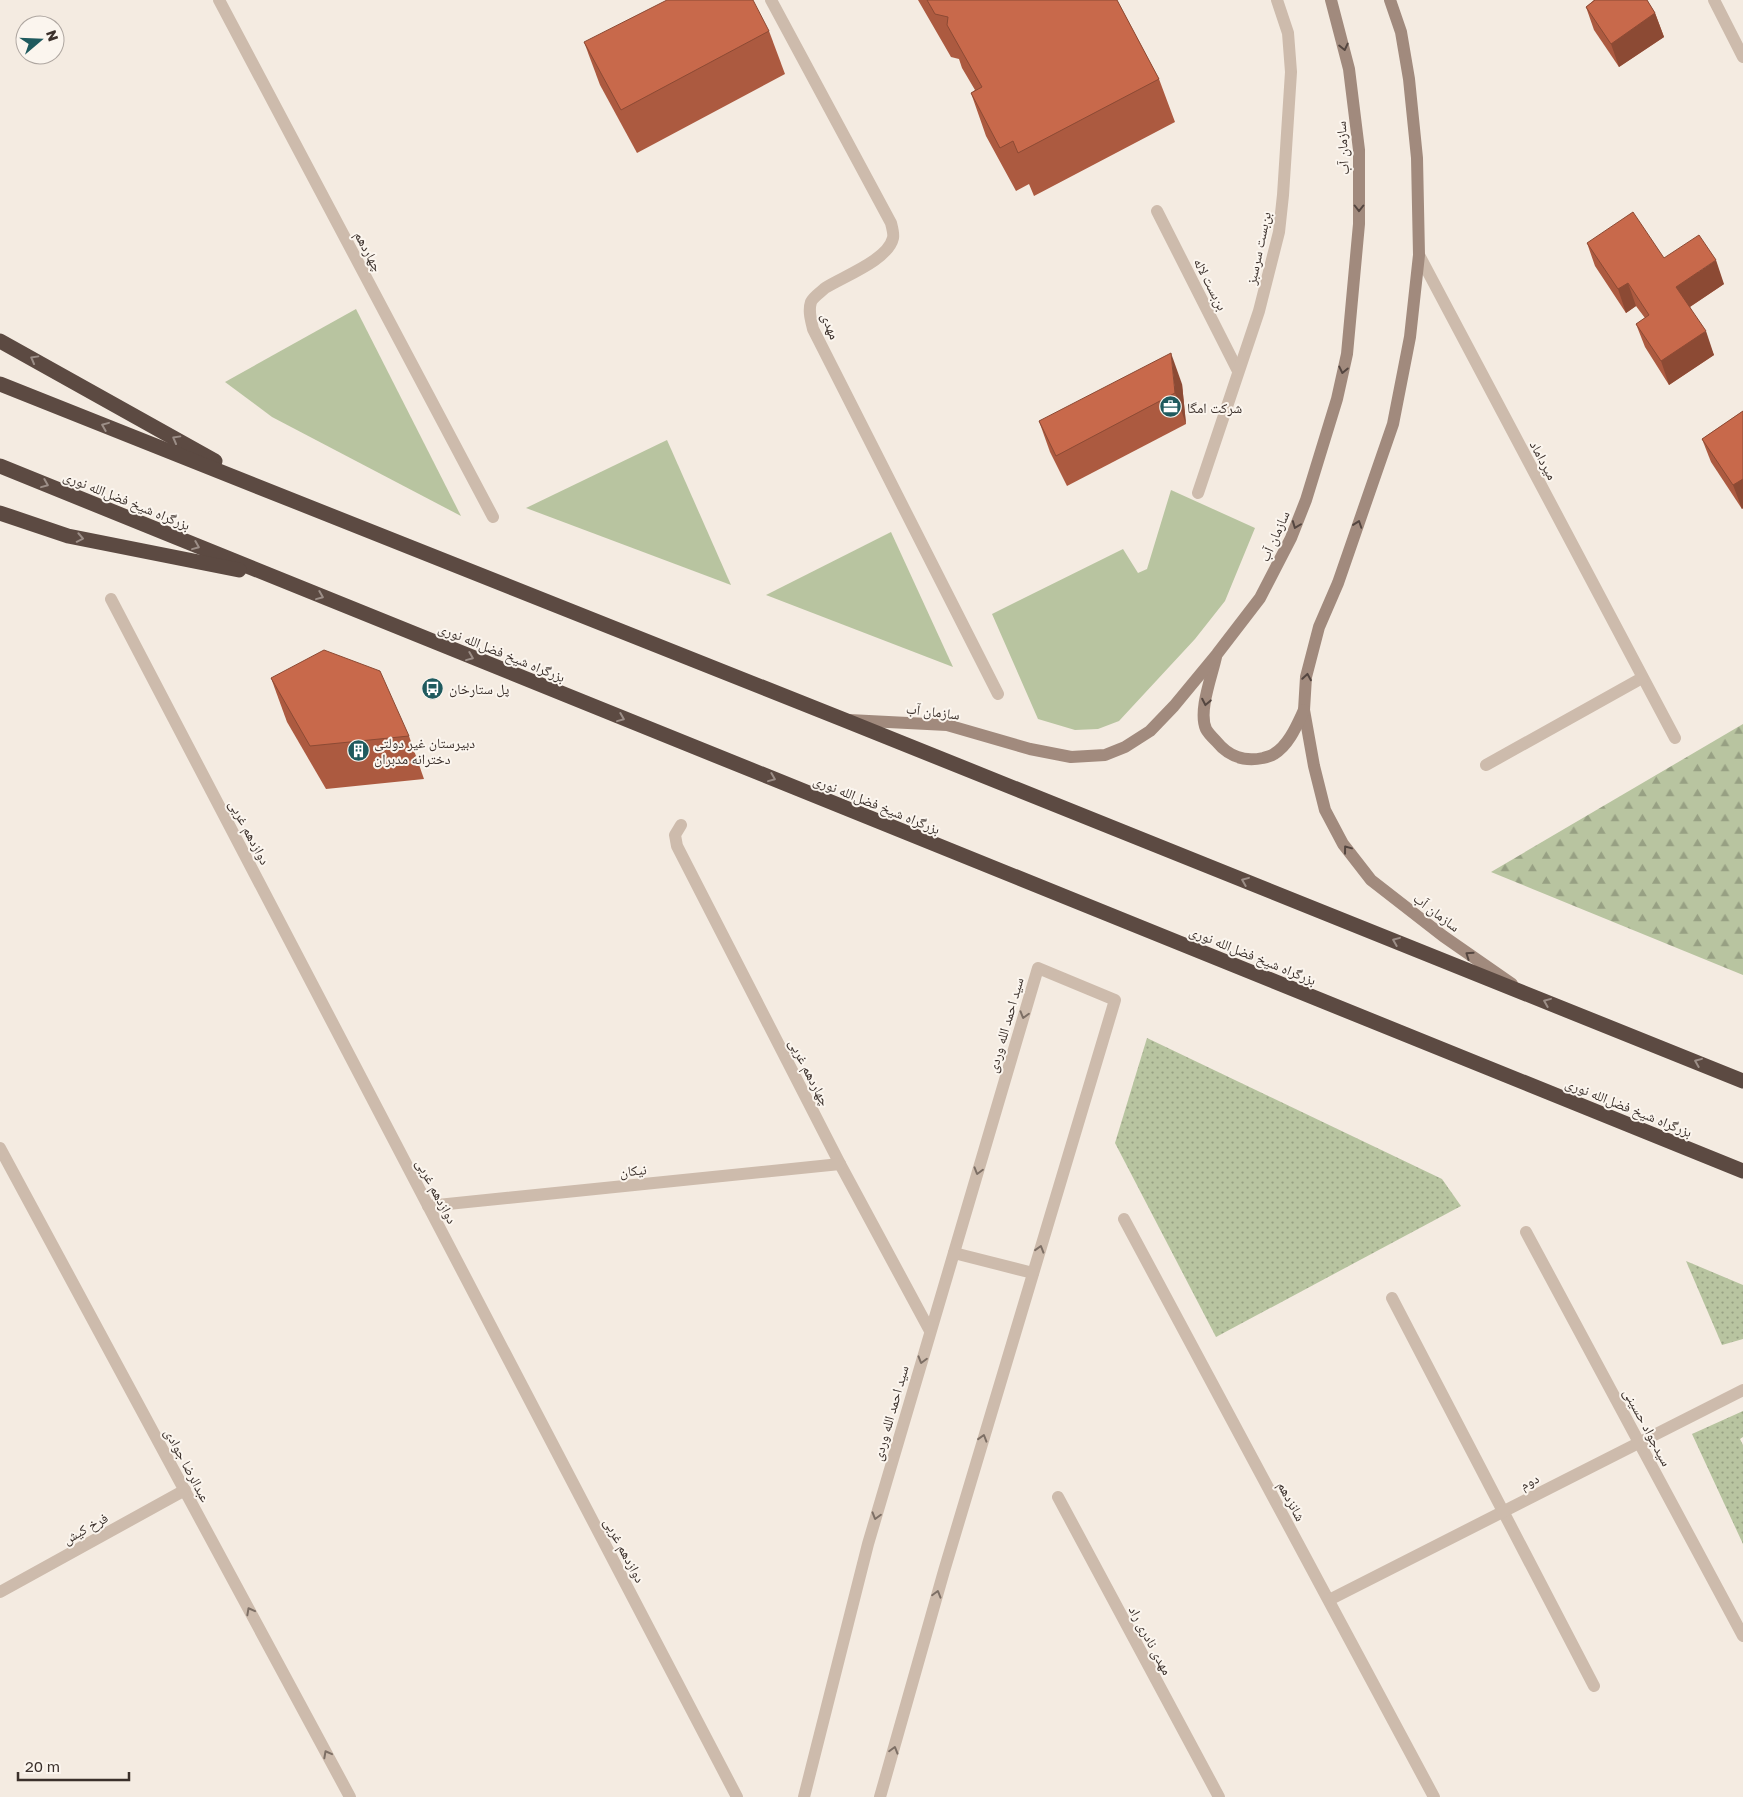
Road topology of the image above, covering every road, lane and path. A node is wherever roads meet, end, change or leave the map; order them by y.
1 (219, 0) edge
2 (771, 0) edge
3 (1278, 0) edge
4 (1330, 0) edge
5 (1390, 0) edge
6 (1714, 0) edge
7 (1743, 57) edge
8 (1157, 211) dead end
9 (1419, 255) junction
10 (0, 341) edge
11 (1238, 370) junction
12 (0, 384) edge
13 (0, 466) edge
14 (264, 488) junction
15 (1198, 493) dead end
16 (0, 513) edge
17 (493, 517) dead end
18 (274, 578) junction
19 (111, 599) dead end
20 (1217, 654) junction
21 (1642, 678) junction
22 (998, 694) dead end
23 (1304, 710) junction
24 (842, 719) junction
25 (1675, 738) dead end
26 (1486, 765) dead end
27 (681, 825) dead end
28 (1524, 992) junction
29 (1743, 1081) edge
30 (0, 1148) edge
31 (840, 1164) junction
32 (1743, 1171) edge
33 (428, 1206) junction
34 (1124, 1219) dead end
35 (1526, 1232) dead end
36 (954, 1253) junction
37 (1033, 1273) junction
38 (1392, 1298) dead end
39 (930, 1331) junction
40 (1743, 1390) edge
41 (1640, 1442) junction
42 (185, 1490) junction
43 (1058, 1497) dead end
44 (1503, 1511) junction
45 (0, 1592) edge
46 (1328, 1600) junction
47 (1743, 1636) edge
48 (1594, 1686) dead end
49 (350, 1797) edge
50 (738, 1797) edge
51 (804, 1797) edge
52 (880, 1797) edge
53 (1219, 1797) edge
54 (1434, 1797) edge

1 - 17 street, چهاردهم
2 - 22 street, مهدی
3 - 11 street, بن‌بست سرسبز
4 -> 20 main road, سازمان آب
5 - 9 main road, سازمان آب
6 - 7 street
8 - 11 street, بن‌بست لاله
9 - 21 street, میرداماد
23 -> 9 main road, سازمان آب
14 -> 10 highway
11 - 15 street, بن‌بست سرسبز
14 -> 12 highway
13 -> 18 highway, بزرگراه شیخ فضل‌الله نوری
14 - 24 highway
16 -> 18 highway
18 -> 32 highway, بزرگراه شیخ فضل‌الله نوری
19 - 33 street, دوازدهم غربی
20 -> 23 main road
20 - 24 main road, سازمان آب
21 - 25 street, میرداماد
21 - 26 street
28 -> 23 main road, سازمان آب
28 -> 24 highway
27 - 31 street, چهاردهم غربی
29 -> 28 highway
30 - 42 street, عبدالرضا جوادی
31 - 33 street, نیکان
31 - 39 street, چهاردهم غربی
33 - 50 street, دوازدهم غربی
34 - 46 street, شانزدهم
35 - 41 street, سیدجواد حسینی
36 - 37 street
37 -> 36 street, سید احمد الله وردی
36 - 39 street, سید احمد الله وردی
52 -> 37 street, سید احمد الله وردی
38 - 44 street
39 -> 51 street, سید احمد الله وردی
40 - 41 street, دوم
41 - 44 street, دوم
41 - 47 street, سیدجواد حسینی
42 - 45 street, فرخ کیش
49 -> 42 street, عبدالرضا جوادی
43 - 53 street, مهدی نادری راد
44 - 46 street, دوم
44 - 48 street
46 - 54 street, شانزدهم

